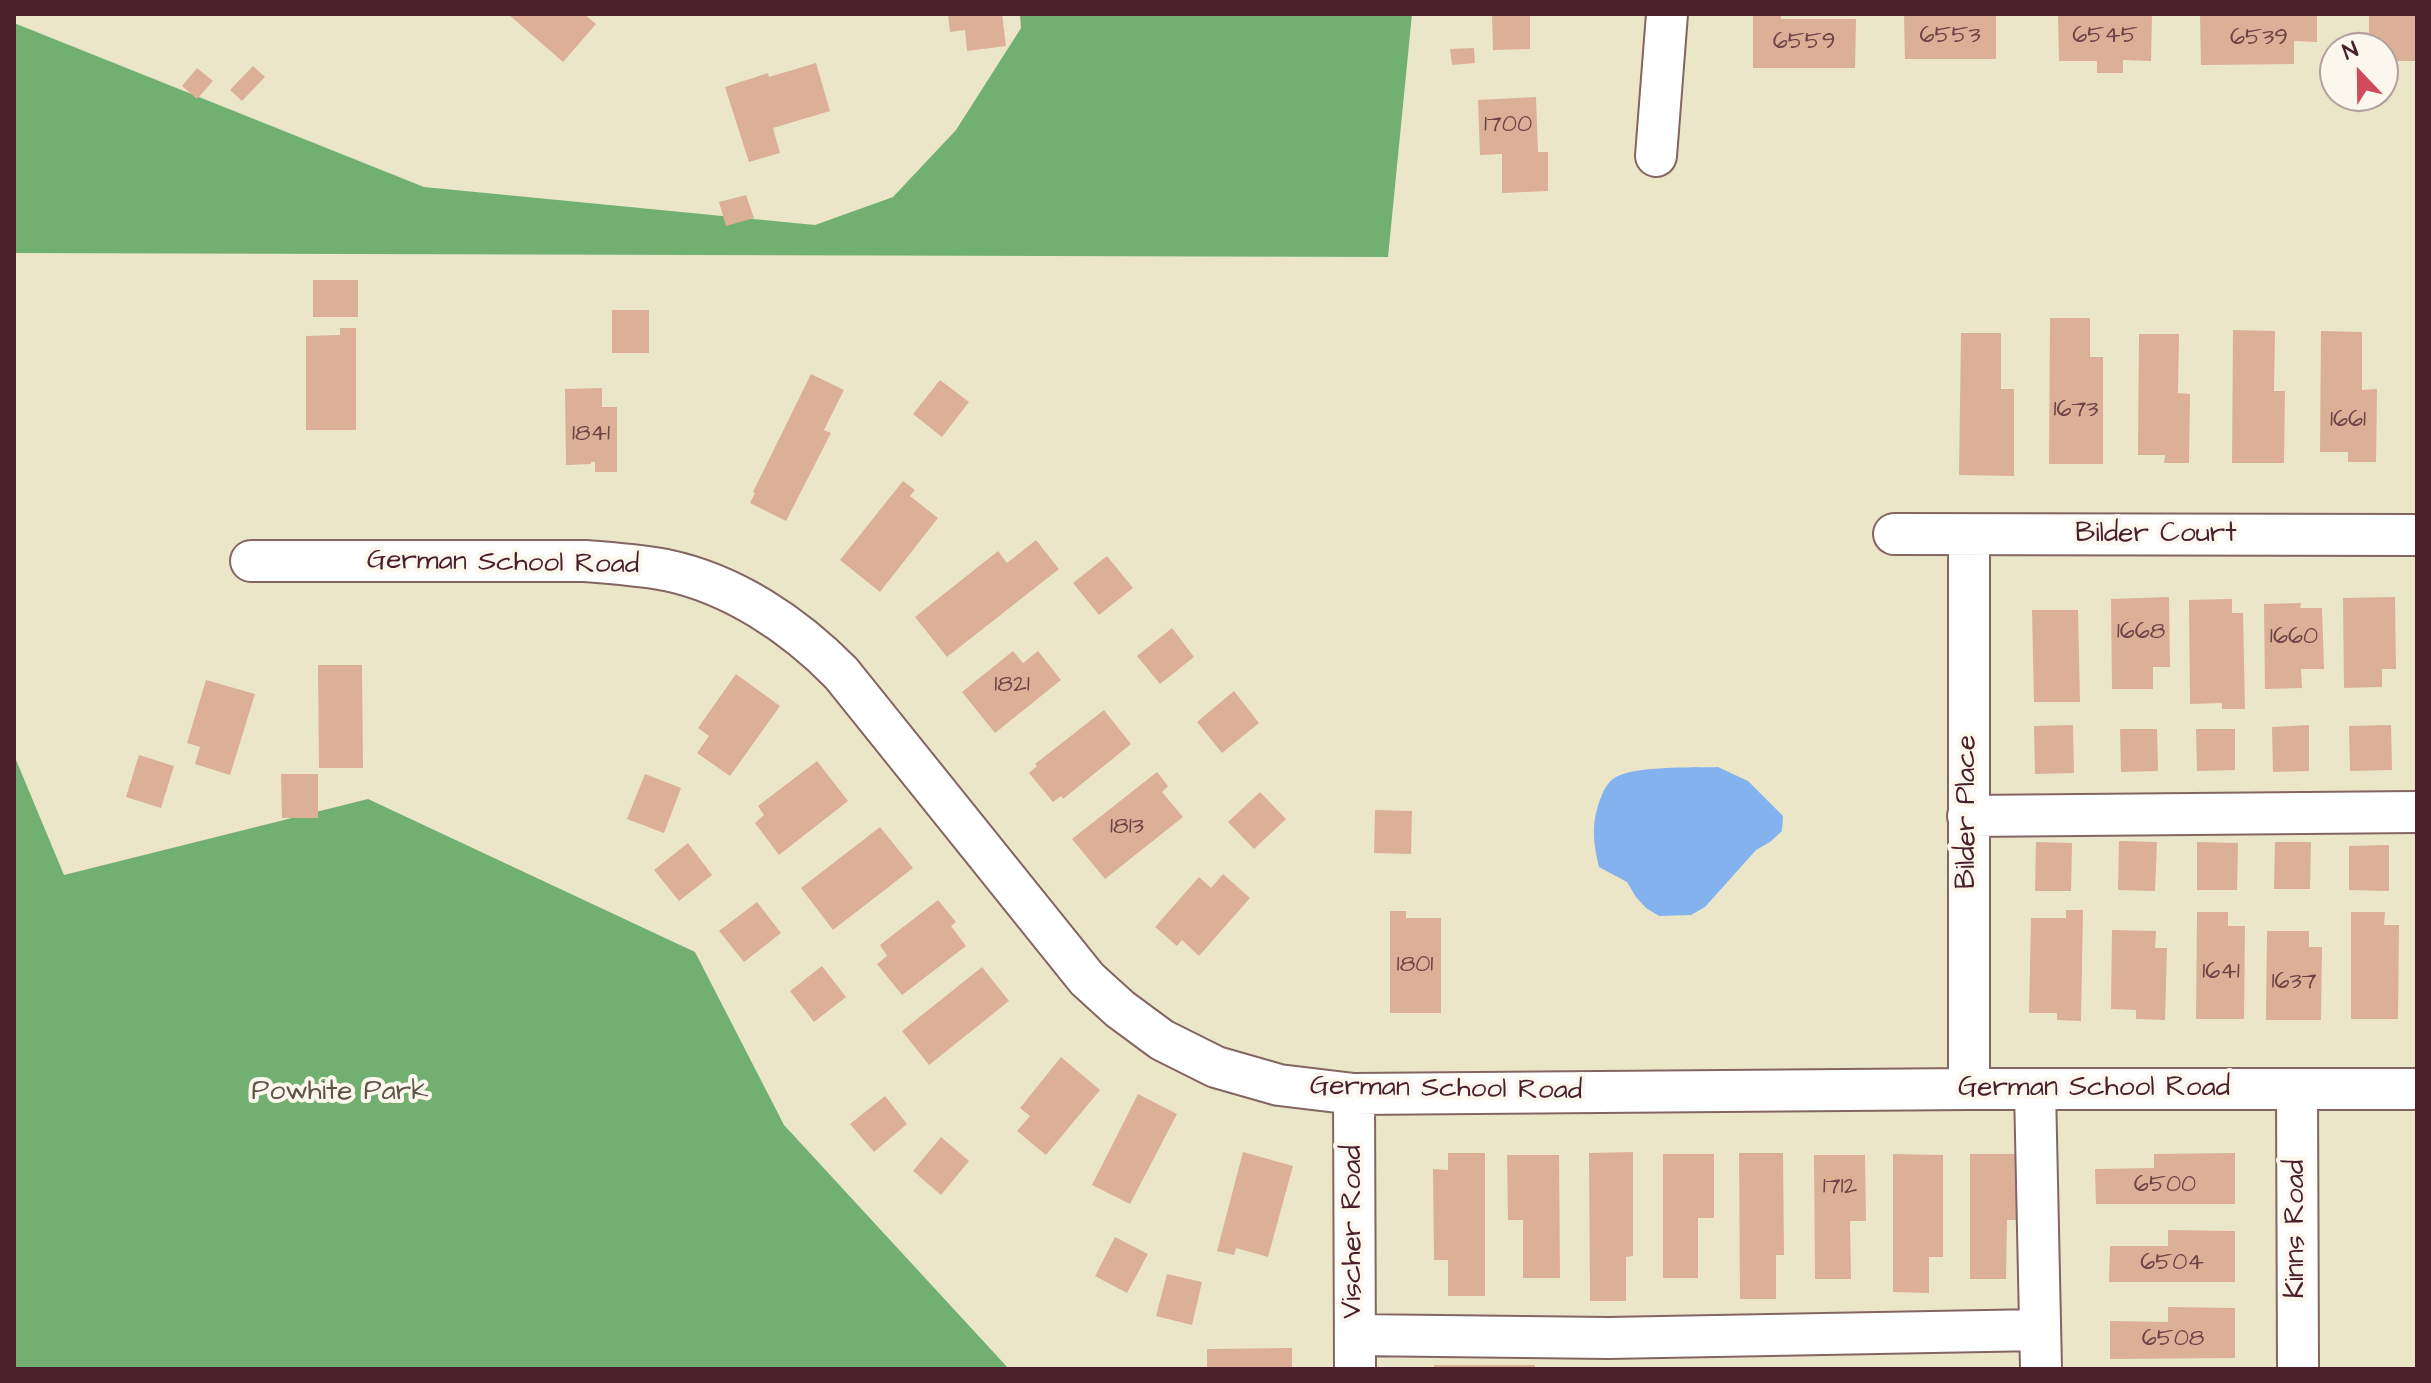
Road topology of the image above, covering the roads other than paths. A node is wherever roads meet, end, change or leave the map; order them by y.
1 (1667, 14) edge
2 (1656, 156) dead end
3 (1894, 534) dead end
4 (1969, 535) junction
5 (2417, 535) edge
6 (251, 561) dead end
7 (2417, 812) edge
8 (1968, 816) junction
9 (1969, 1089) junction
10 (2035, 1089) junction
11 (2297, 1089) junction
12 (2417, 1089) edge
13 (1354, 1094) junction
14 (2040, 1350) edge
15 (1355, 1352) edge
16 (1608, 1354) edge
17 (2298, 1369) edge

1 - 2 street
3 - 4 street, Bilder Court
4 - 5 street, Bilder Court
4 - 8 street, Bilder Place
6 - 13 street, German School Road
7 - 8 street
8 - 9 street, Bilder Place
9 - 10 street, German School Road
9 - 13 street, German School Road
10 - 11 street, German School Road
10 - 14 street
11 - 12 street, German School Road
11 - 17 street, Kinns Road
13 - 15 street, Vischer Road
14 - 16 street
15 - 16 street

